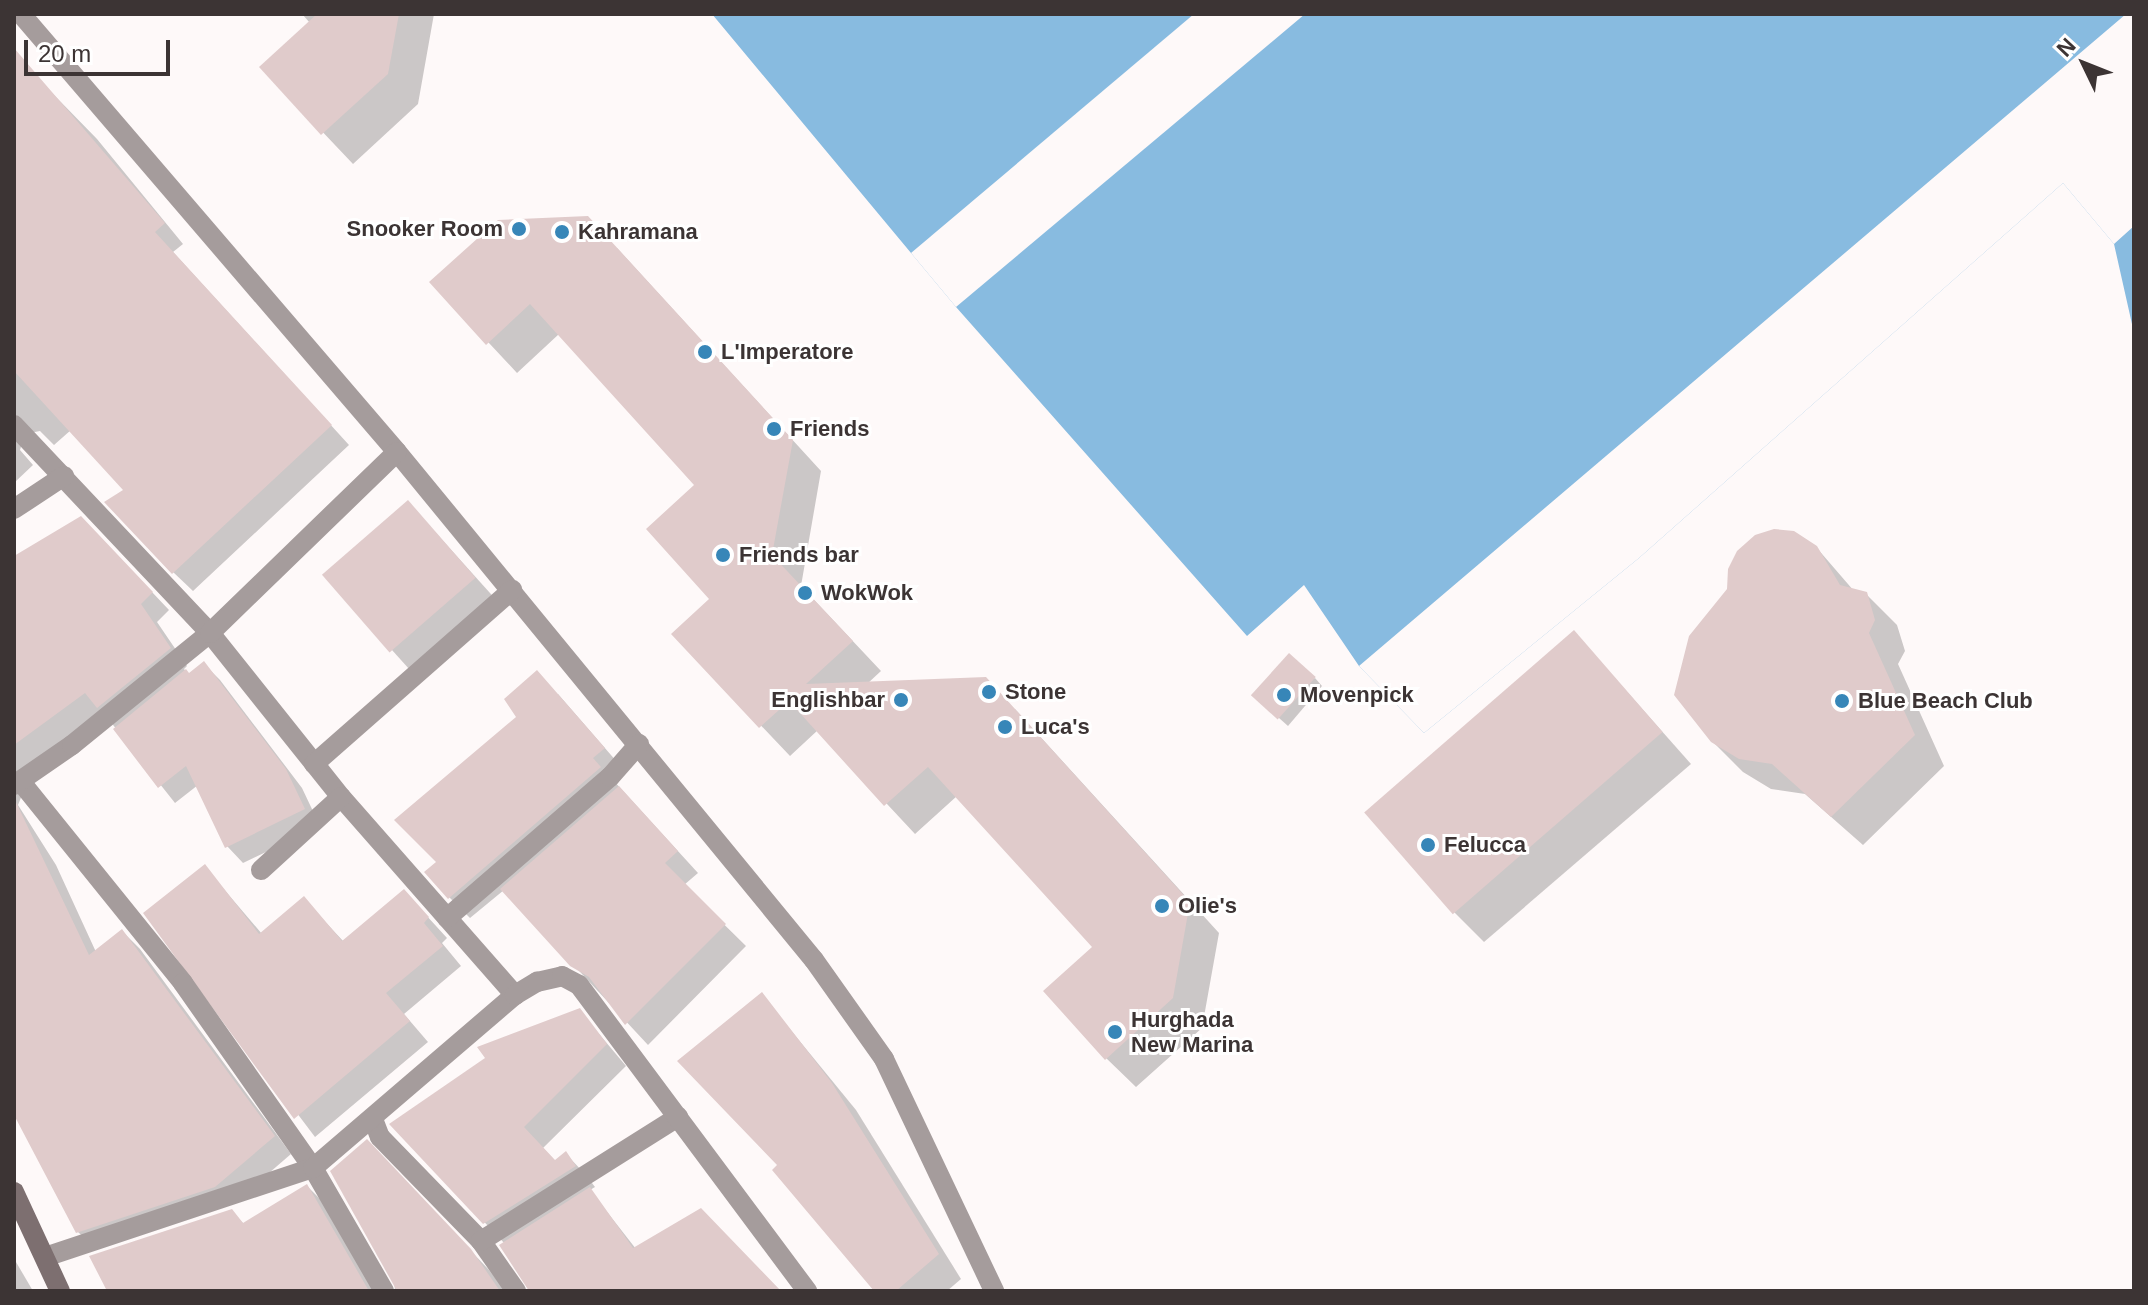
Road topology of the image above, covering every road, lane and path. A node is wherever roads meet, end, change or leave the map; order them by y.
1 (21, 14) edge
2 (14, 425) edge
3 (397, 452) junction
4 (64, 476) junction
5 (14, 509) edge
6 (512, 590) junction
7 (210, 633) junction
8 (639, 744) junction
9 (314, 764) junction
10 (18, 784) edge
11 (341, 797) junction
12 (261, 870) dead end
13 (447, 918) junction
14 (515, 995) junction
15 (678, 1117) junction
16 (373, 1119) junction
17 (313, 1168) junction
18 (14, 1192) edge
19 (481, 1241) junction
20 (45, 1257) junction
21 (60, 1291) edge
22 (384, 1291) edge
23 (516, 1291) edge
24 (807, 1291) edge
25 (994, 1291) edge

1 - 3 street
2 - 4 street
3 - 6 street
3 - 7 street
4 - 5 street
4 - 7 street
6 - 8 street
6 - 9 street
7 - 9 street
7 - 10 street
8 - 13 street
8 - 25 street
9 - 11 street
10 - 17 street
11 - 12 street
11 - 13 street
13 - 14 street
14 - 15 street
14 - 16 street
15 - 19 street
15 - 24 street
16 - 17 street
16 - 19 street
17 - 20 street
17 - 22 street
18 - 20 street
19 - 23 street
20 - 21 street

